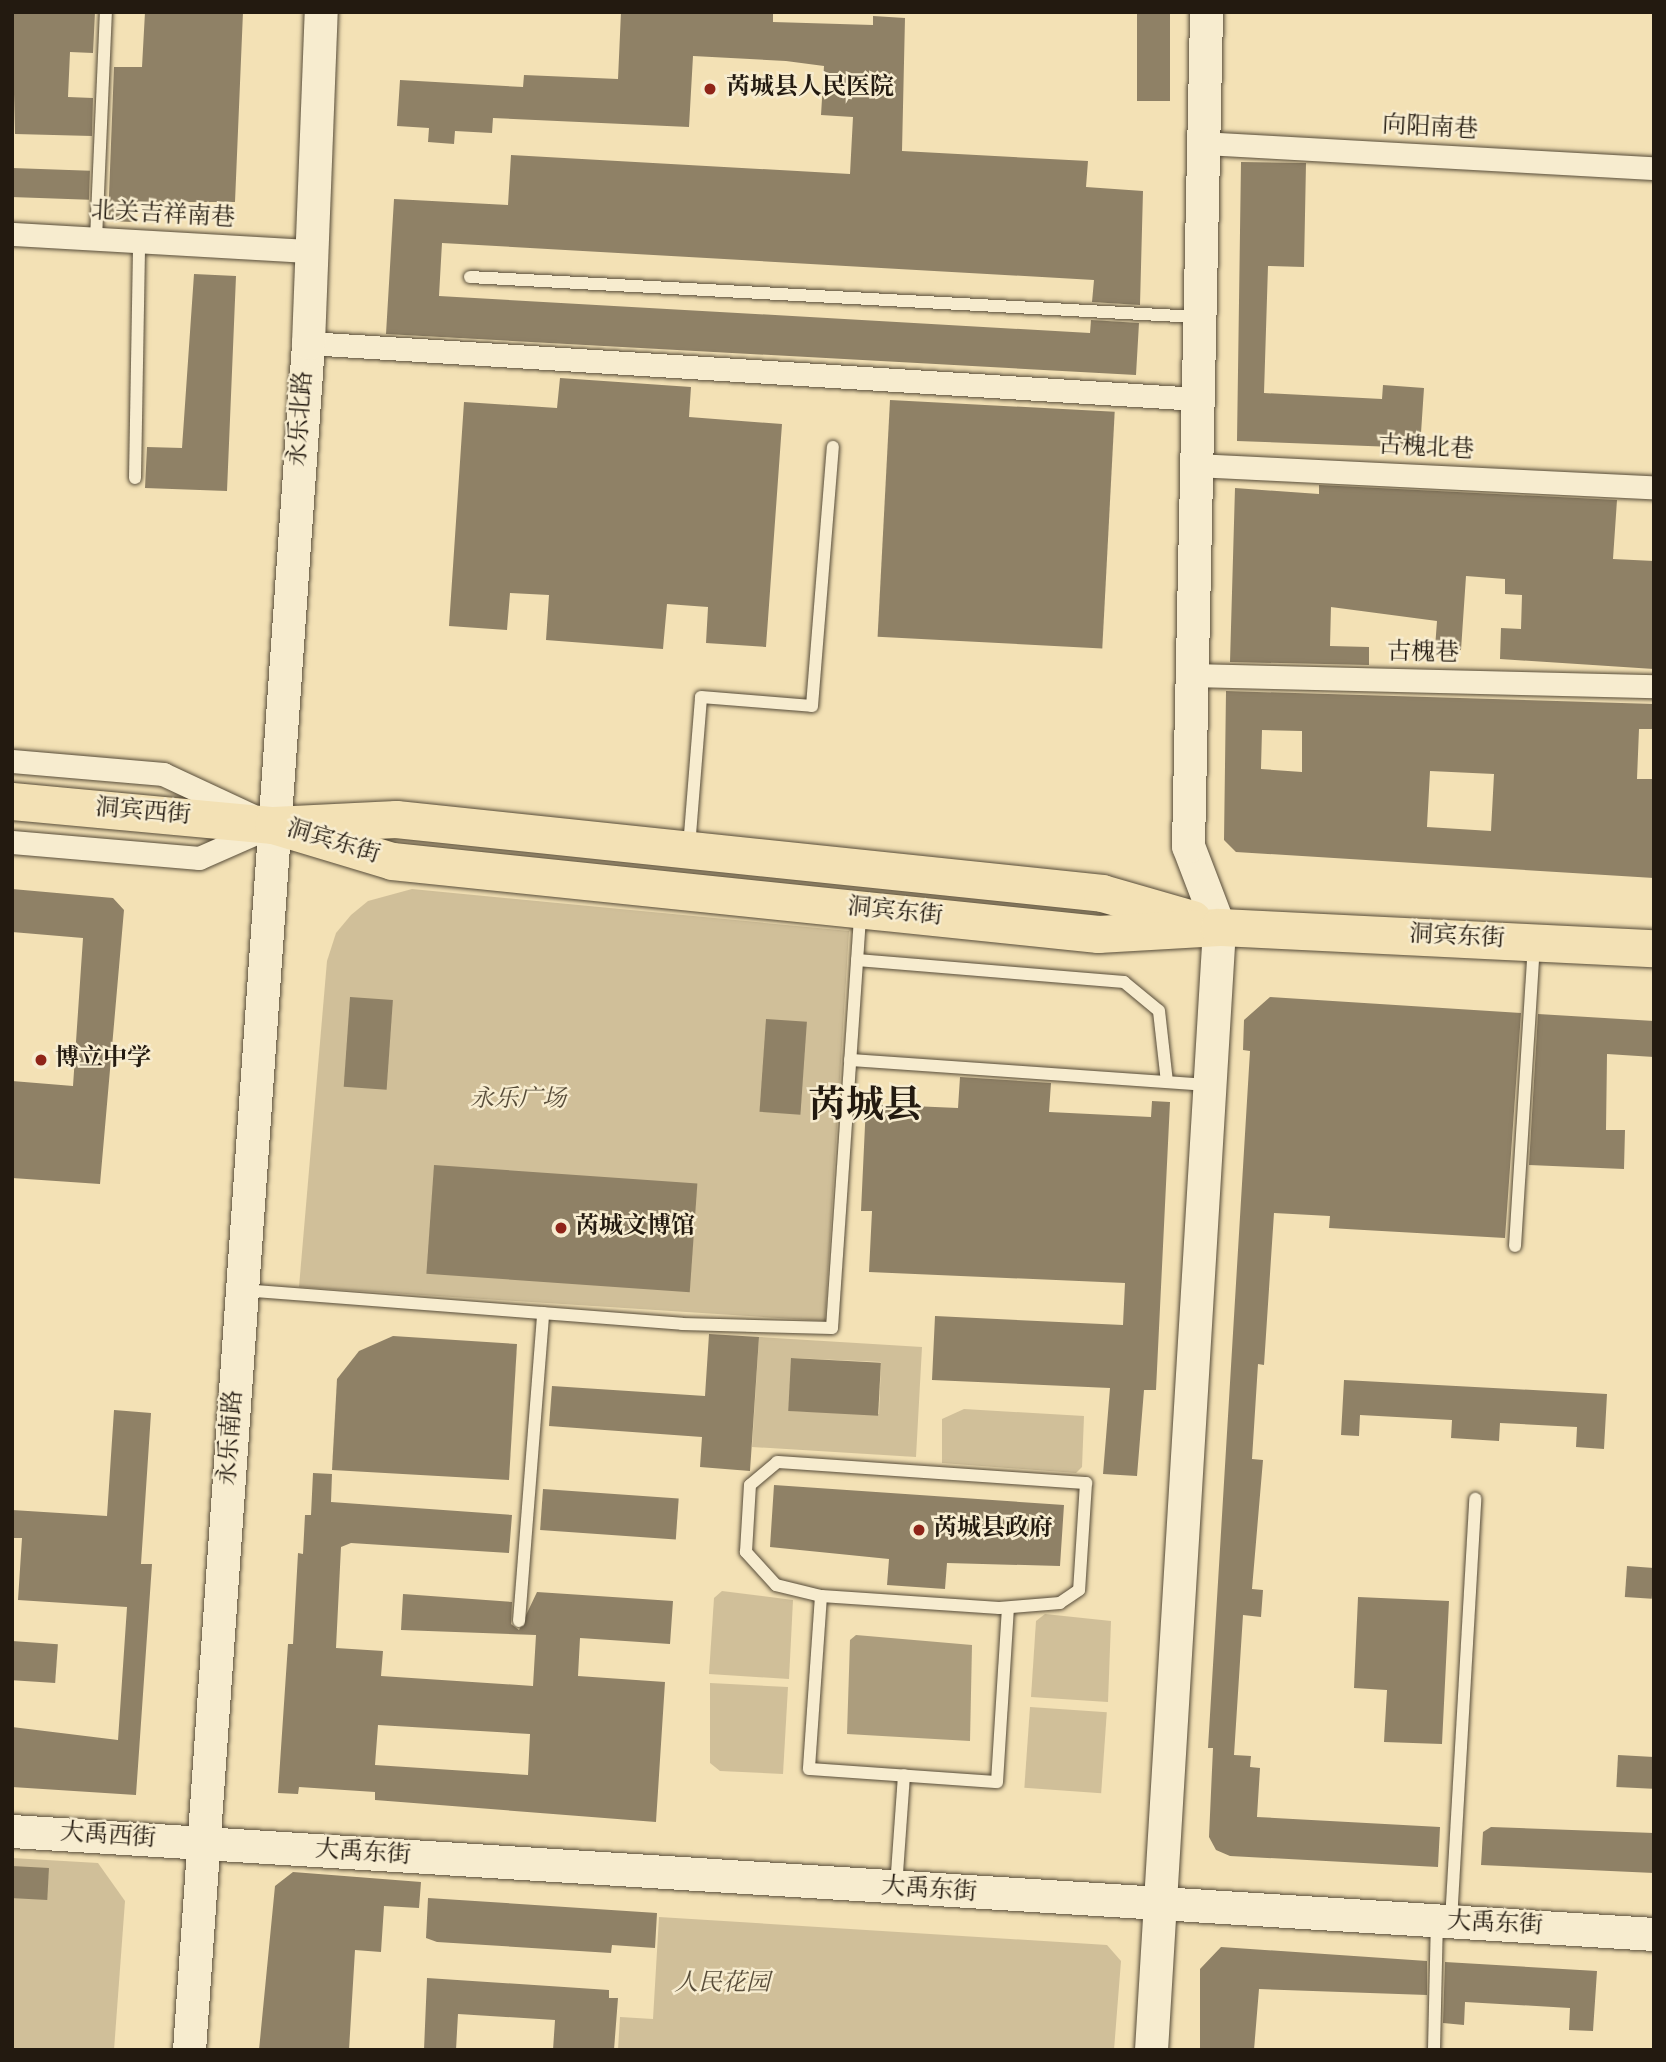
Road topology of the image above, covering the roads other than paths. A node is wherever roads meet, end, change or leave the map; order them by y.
1 (106, 12) edge
2 (321, 12) edge
3 (1206, 12) edge
4 (1203, 143) junction
5 (1654, 168) edge
6 (12, 234) edge
7 (96, 239) junction
8 (139, 241) junction
9 (310, 251) junction
10 (470, 277) dead end
11 (1200, 317) junction
12 (308, 343) junction
13 (1198, 400) junction
14 (833, 447) dead end
15 (1196, 465) junction
16 (135, 478) dead end
17 (1654, 486) edge
18 (1192, 675) junction
19 (1654, 686) edge
20 (12, 761) edge
21 (12, 801) edge
22 (273, 825) junction
23 (12, 842) edge
24 (688, 850) junction
25 (860, 909) junction
26 (1219, 927) junction
27 (1534, 942) junction
28 (1654, 948) edge
29 (857, 960) junction
30 (850, 1060) junction
31 (1167, 1082) junction
32 (1211, 1085) junction
33 (1515, 1246) dead end
34 (242, 1290) junction
35 (543, 1313) junction
36 (1475, 1499) dead end
37 (821, 1596) junction
38 (1008, 1608) junction
39 (519, 1621) dead end
40 (904, 1776) junction
41 (12, 1831) edge
42 (204, 1843) junction
43 (896, 1889) junction
44 (1162, 1905) junction
45 (1444, 1922) junction
46 (1654, 1934) edge
47 (189, 2050) edge
48 (1151, 2050) edge
49 (1434, 2050) edge

1 - 7 lane
2 - 9 street, 永乐北路
3 - 4 street
4 - 5 street, 向阳南巷
4 - 11 street
6 - 7 street, 北关吉祥南巷
7 - 8 street, 北关吉祥南巷
8 - 9 street, 北关吉祥南巷
8 - 16 lane
9 - 12 street, 永乐北路
10 - 11 lane
11 - 13 street
12 - 13 street
12 - 22 street, 永乐北路
13 - 15 street
14 - 24 lane
15 - 17 street, 古槐北巷
15 - 18 street
18 - 19 street, 古槐巷
18 - 26 street
20 - 22 street
21 - 22 main road, 洞宾西街
22 - 23 street
22 - 24 main road, 洞宾东街
22 - 25 main road, 洞宾东街
22 - 34 street, 永乐南路
24 - 26 main road, 洞宾东街
25 - 26 main road, 洞宾东街
25 - 29 lane
26 - 27 main road, 洞宾东街
26 - 32 street
27 - 28 main road, 洞宾东街
27 - 33 lane
29 - 30 lane
29 - 31 lane
30 - 31 lane
30 - 35 lane
31 - 32 lane
32 - 44 street
34 - 35 lane
34 - 42 street, 永乐南路
35 - 39 lane
36 - 45 lane
37 - 38 lane
37 - 38 lane
37 - 40 lane
38 - 40 lane
40 - 43 lane
41 - 42 street, 大禹西街
42 - 43 street, 大禹东街
42 - 47 street, 永乐南路
43 - 44 street, 大禹东街
44 - 45 street, 大禹东街
44 - 48 street
45 - 46 street, 大禹东街
45 - 49 lane

